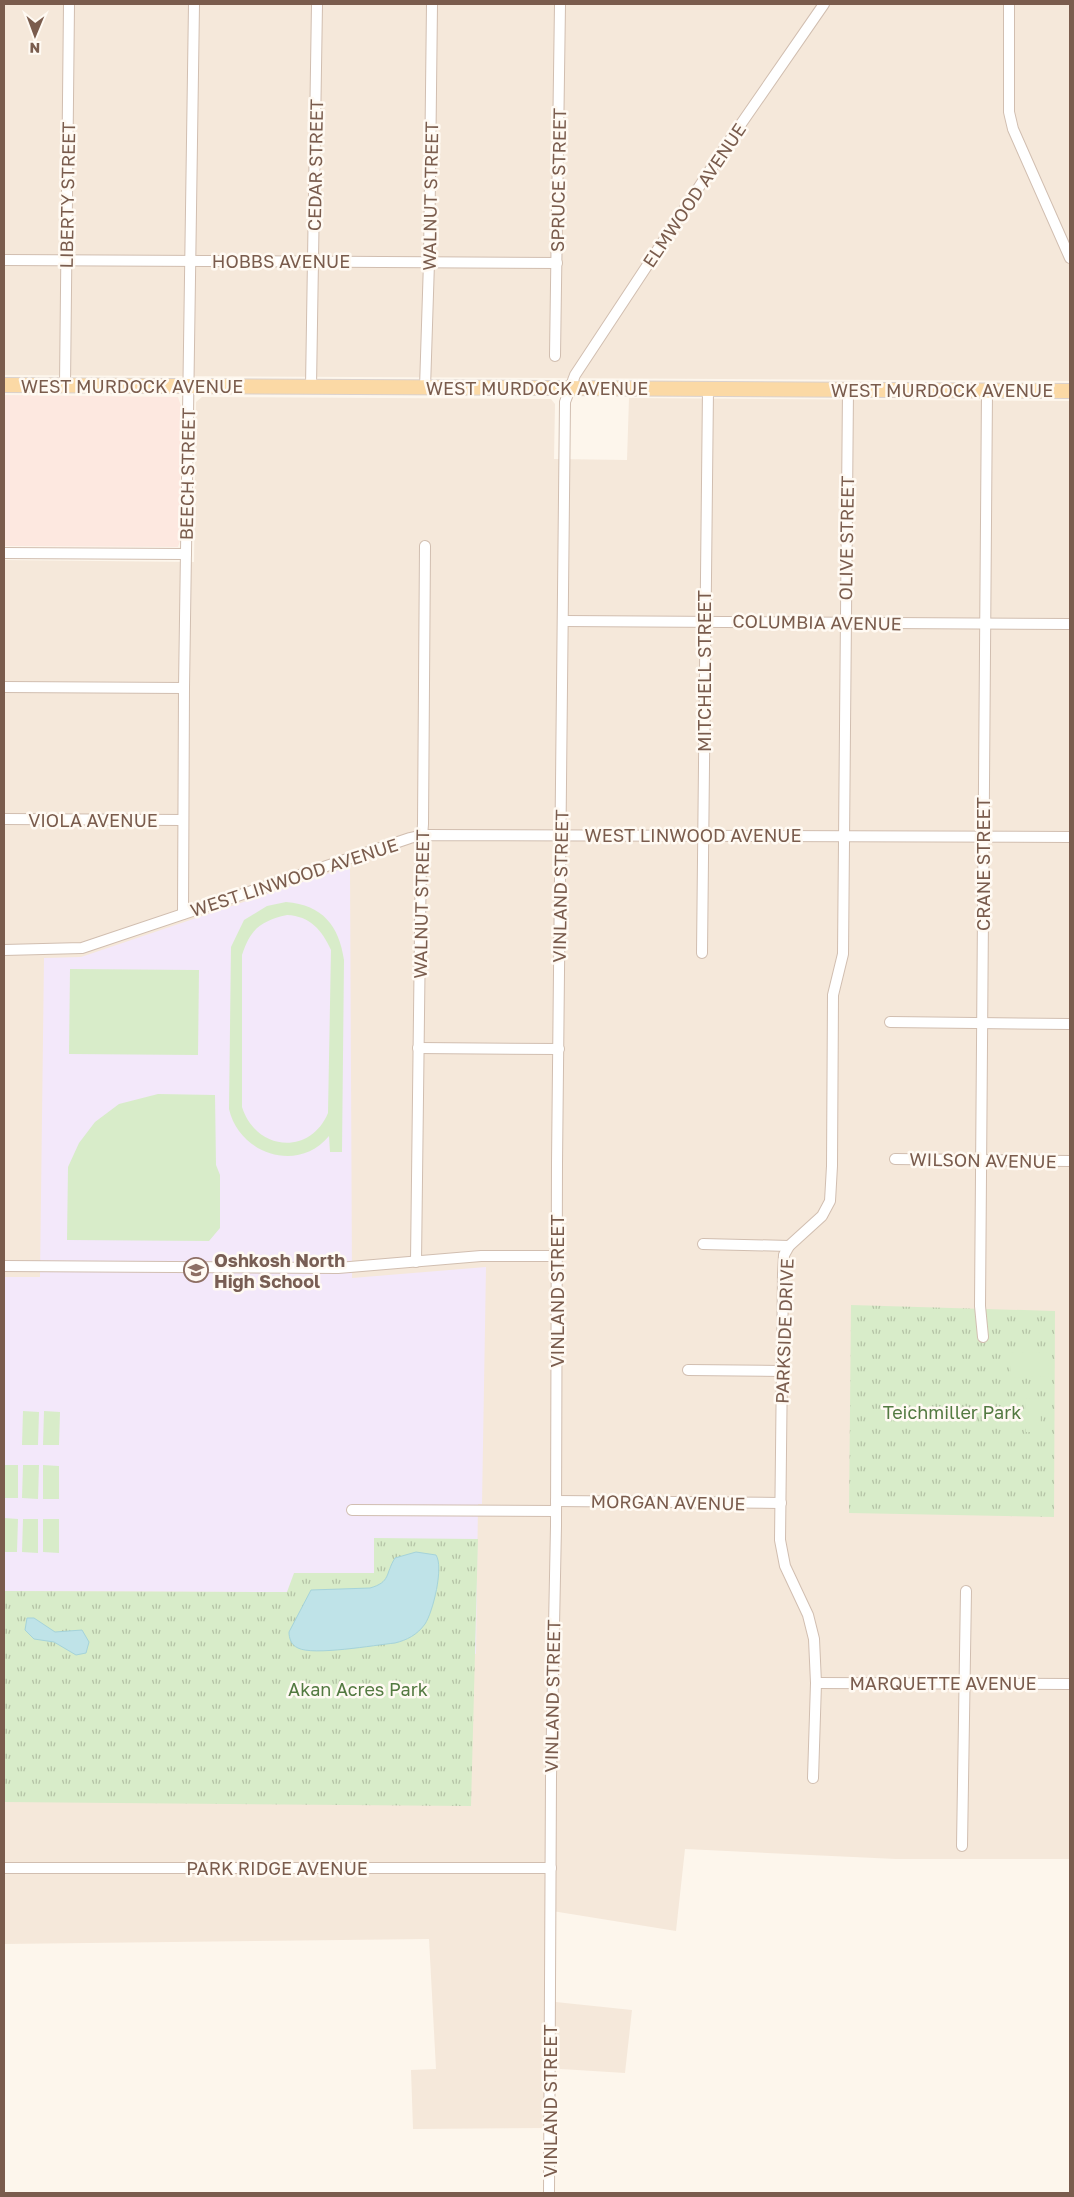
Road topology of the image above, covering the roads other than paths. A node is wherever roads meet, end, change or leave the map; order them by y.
1 (69, 4) edge
2 (194, 4) edge
3 (317, 4) edge
4 (432, 4) edge
5 (560, 4) edge
6 (824, 4) edge
7 (1009, 4) edge
8 (1070, 258) edge
9 (4, 260) edge
10 (67, 260) junction
11 (191, 260) junction
12 (314, 261) junction
13 (429, 262) junction
14 (557, 263) junction
15 (555, 356) dead end
16 (4, 385) edge
17 (65, 386) junction
18 (188, 386) junction
19 (311, 387) junction
20 (425, 388) junction
21 (570, 389) junction
22 (708, 389) junction
23 (848, 390) junction
24 (987, 391) junction
25 (1070, 392) edge
26 (425, 546) dead end
27 (4, 553) edge
28 (186, 554) junction
29 (564, 621) junction
30 (704, 621) junction
31 (845, 623) junction
32 (986, 624) junction
33 (1070, 624) edge
34 (4, 687) edge
35 (184, 688) junction
36 (4, 819) edge
37 (183, 820) junction
38 (423, 835) junction
39 (561, 835) junction
40 (703, 836) junction
41 (844, 836) junction
42 (983, 837) junction
43 (1070, 837) edge
44 (183, 914) junction
45 (4, 950) edge
46 (702, 953) dead end
47 (890, 1022) dead end
48 (982, 1024) junction
49 (1070, 1024) edge
50 (418, 1048) junction
51 (559, 1049) junction
52 (896, 1159) dead end
53 (981, 1161) junction
54 (1070, 1161) edge
55 (703, 1244) dead end
56 (789, 1246) junction
57 (558, 1256) junction
58 (416, 1262) junction
59 (4, 1266) edge
60 (983, 1337) dead end
61 (688, 1370) dead end
62 (782, 1371) junction
63 (781, 1503) junction
64 (556, 1506) junction
65 (352, 1510) dead end
66 (966, 1591) dead end
67 (816, 1683) junction
68 (965, 1683) junction
69 (1070, 1684) edge
70 (814, 1778) dead end
71 (962, 1846) dead end
72 (4, 1868) edge
73 (551, 1868) junction
74 (549, 2193) edge

1 - 10 street, LIBERTY STREET
2 - 11 street, BEECH STREET
3 - 12 street, CEDAR STREET
4 - 13 street, WALNUT STREET
5 - 14 street, SPRUCE STREET
6 - 21 street, ELMWOOD AVENUE
7 - 8 street
9 - 10 street, HOBBS AVENUE
10 - 11 street, HOBBS AVENUE
10 - 17 street, LIBERTY STREET
11 - 12 street, HOBBS AVENUE
11 - 18 street, BEECH STREET
12 - 13 street, HOBBS AVENUE
12 - 19 street, CEDAR STREET
13 - 14 street, HOBBS AVENUE
13 - 20 street, WALNUT STREET
14 - 15 street, SPRUCE STREET
16 - 17 main road, WEST MURDOCK AVENUE
17 - 18 main road, WEST MURDOCK AVENUE
18 - 19 main road, WEST MURDOCK AVENUE
18 - 28 street, BEECH STREET
19 - 20 main road, WEST MURDOCK AVENUE
20 - 21 main road, WEST MURDOCK AVENUE
21 - 22 main road, WEST MURDOCK AVENUE
21 - 29 street, VINLAND STREET
22 - 23 main road, WEST MURDOCK AVENUE
22 - 30 street, MITCHELL STREET
23 - 24 main road, WEST MURDOCK AVENUE
23 - 31 street, OLIVE STREET
24 - 25 main road, WEST MURDOCK AVENUE
24 - 32 street, CRANE STREET
26 - 38 street, WALNUT STREET
27 - 28 street
28 - 35 street, BEECH STREET
29 - 30 street, COLUMBIA AVENUE
29 - 39 street, VINLAND STREET
30 - 31 street, COLUMBIA AVENUE
30 - 40 street, MITCHELL STREET
31 - 32 street, COLUMBIA AVENUE
31 - 41 street, OLIVE STREET
32 - 33 street, COLUMBIA AVENUE
32 - 42 street, CRANE STREET
34 - 35 street
35 - 37 street, BEECH STREET
36 - 37 street, VIOLA AVENUE
37 - 44 street, BEECH STREET
38 - 39 street, WEST LINWOOD AVENUE
38 - 44 street, WEST LINWOOD AVENUE
38 - 50 street, WALNUT STREET
39 - 40 street, WEST LINWOOD AVENUE
39 - 51 street, VINLAND STREET
40 - 41 street, WEST LINWOOD AVENUE
40 - 46 street, MITCHELL STREET
41 - 42 street, WEST LINWOOD AVENUE
41 - 56 street, PARKSIDE DRIVE
42 - 43 street, WEST LINWOOD AVENUE
42 - 48 street, CRANE STREET
44 - 45 street, WEST LINWOOD AVENUE
47 - 48 street
48 - 49 street
48 - 53 street, CRANE STREET
50 - 51 street
50 - 58 street, WALNUT STREET
51 - 57 street, VINLAND STREET
52 - 53 street, WILSON AVENUE
53 - 54 street, WILSON AVENUE
53 - 60 street, CRANE STREET
55 - 56 street
56 - 62 street, PARKSIDE DRIVE
57 - 58 street
57 - 64 street, VINLAND STREET
58 - 59 street
61 - 62 street
62 - 63 street, PARKSIDE DRIVE
63 - 64 street, MORGAN AVENUE
63 - 67 street, PARKSIDE DRIVE
64 - 65 street, MORGAN AVENUE
64 - 73 street, VINLAND STREET
66 - 68 street
67 - 68 street, MARQUETTE AVENUE
67 - 70 street, PARKSIDE DRIVE
68 - 69 street, MARQUETTE AVENUE
68 - 71 street
72 - 73 street, PARK RIDGE AVENUE
73 - 74 street, VINLAND STREET

